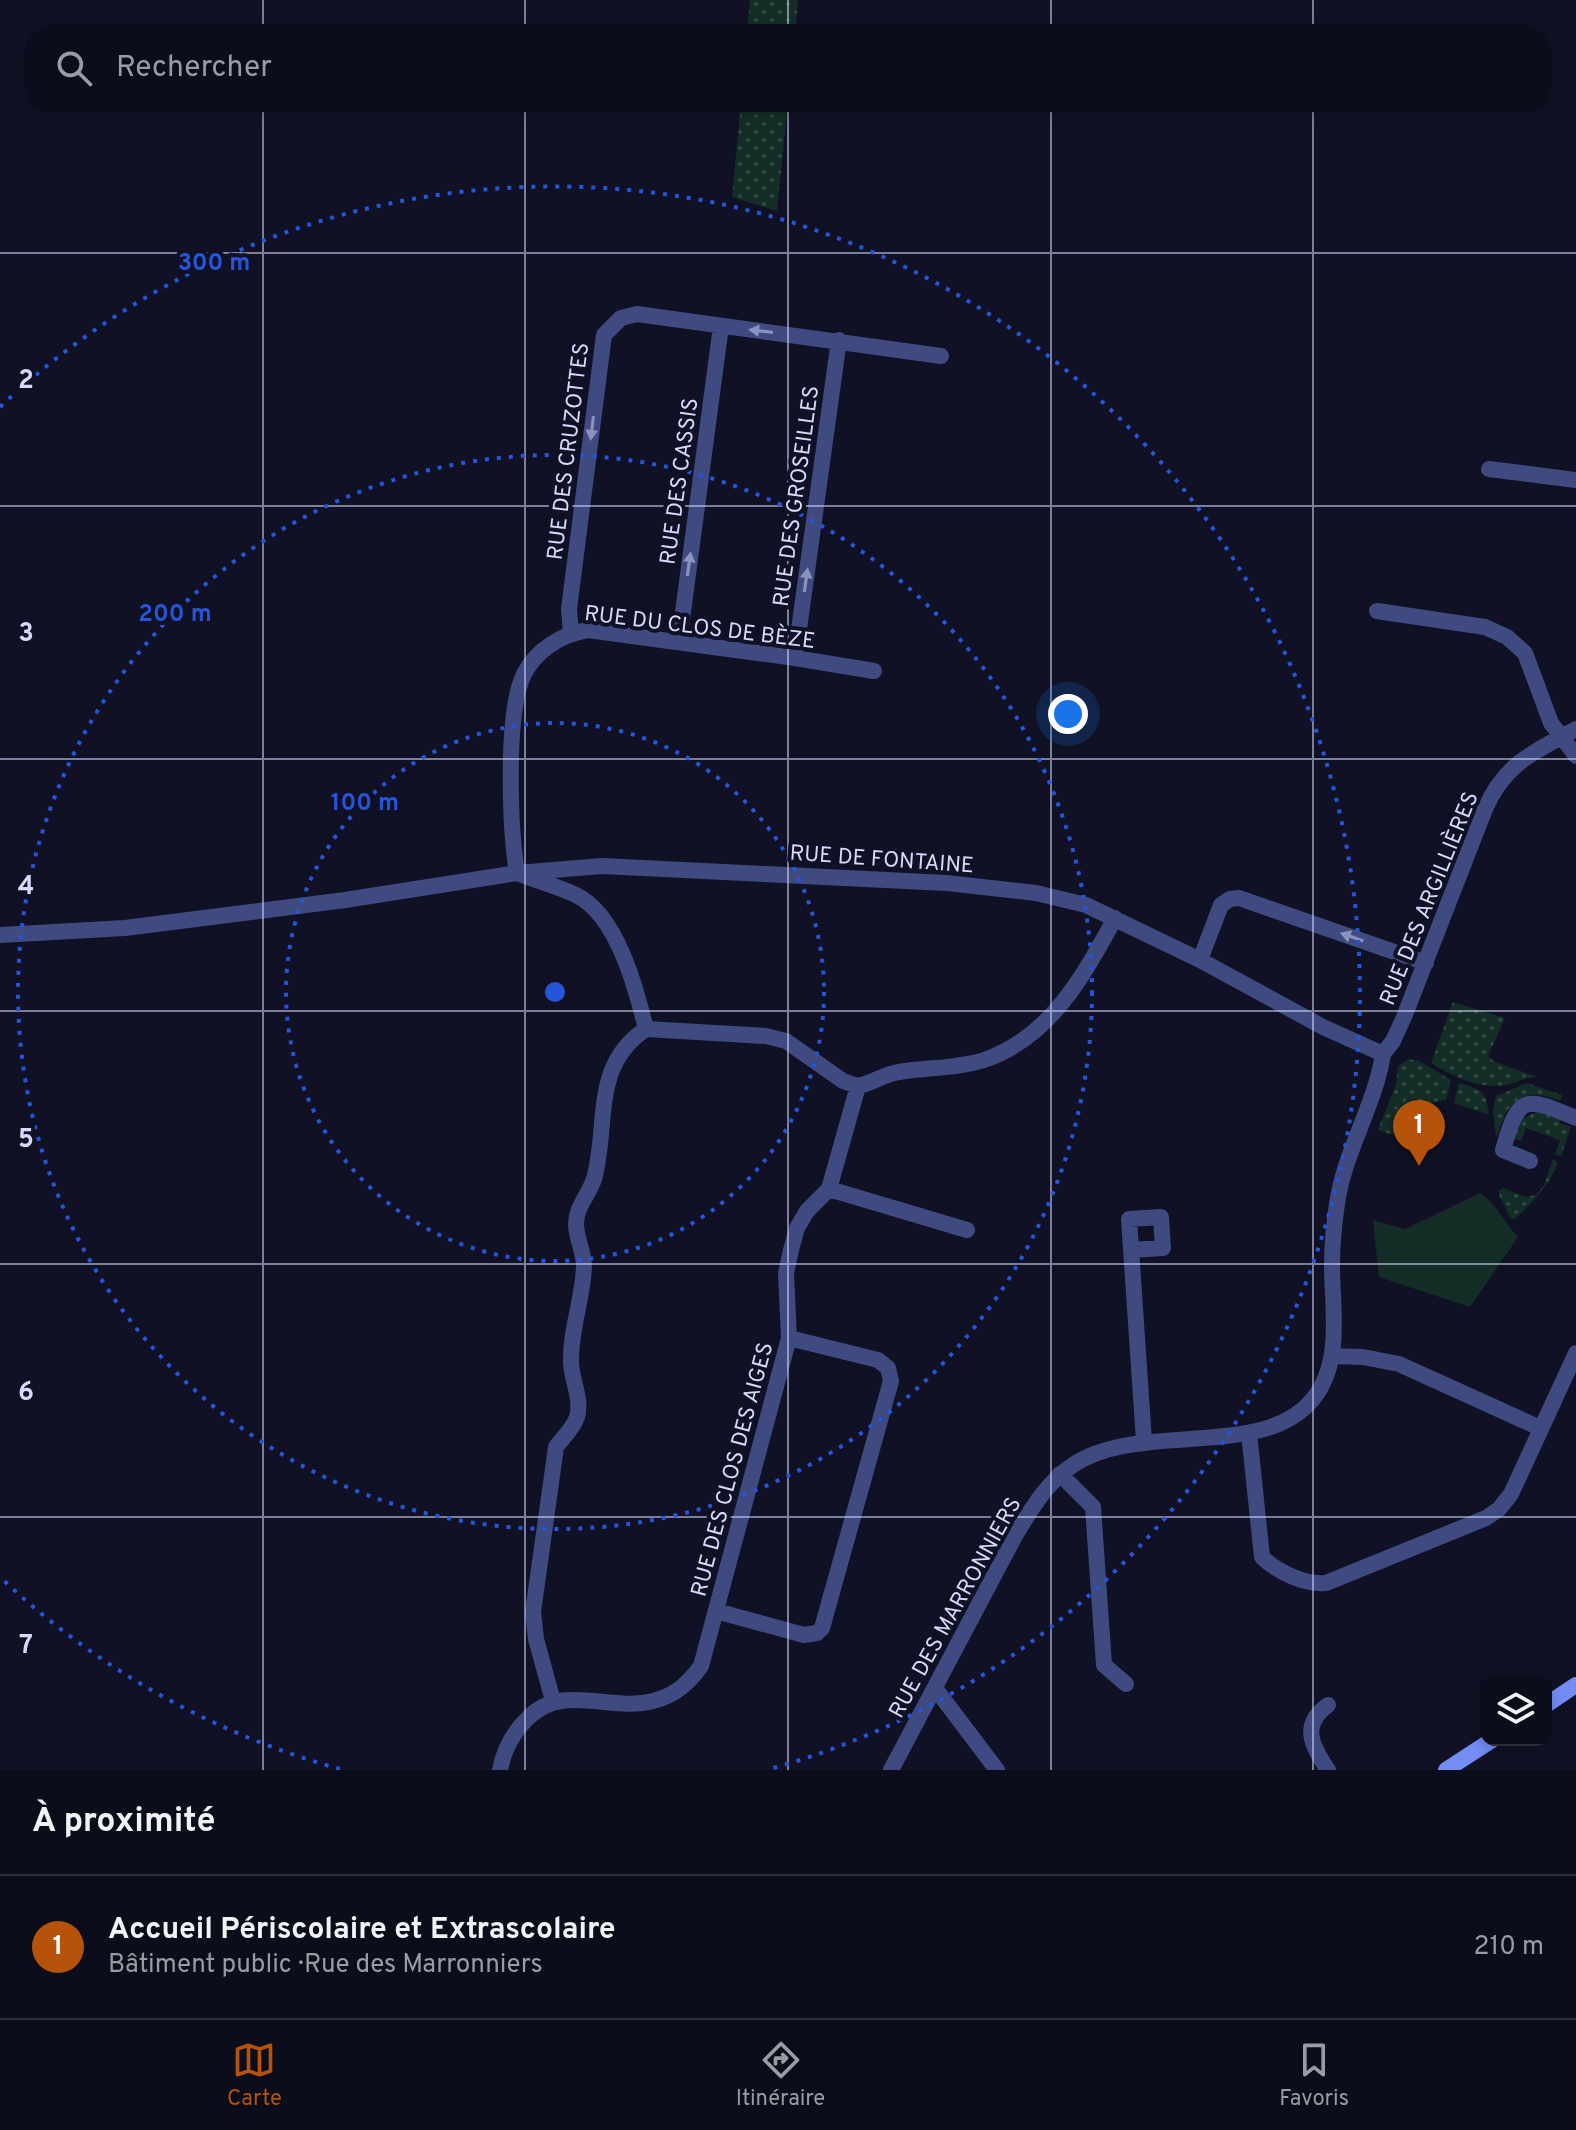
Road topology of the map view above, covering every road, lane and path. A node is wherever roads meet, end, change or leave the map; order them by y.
1 (721, 326) junction
2 (839, 340) junction
3 (941, 356) dead end
4 (1489, 469) dead end
5 (1576, 480) edge
6 (1377, 611) dead end
7 (571, 633) junction
8 (679, 642) junction
9 (795, 658) junction
10 (874, 671) dead end
11 (1568, 733) edge
12 (1576, 756) edge
13 (517, 873) junction
14 (1115, 918) junction
15 (0, 935) edge
16 (1200, 960) junction
17 (1426, 963) junction
18 (646, 1029) junction
19 (1383, 1054) junction
20 (858, 1086) junction
21 (1576, 1118) edge
22 (1530, 1161) dead end
23 (829, 1189) junction
24 (967, 1230) dead end
25 (1131, 1250) dead end
26 (789, 1338) junction
27 (1576, 1353) edge
28 (1332, 1356) junction
29 (1540, 1428) junction
30 (1249, 1433) junction
31 (1144, 1441) junction
32 (1060, 1474) junction
33 (716, 1611) junction
34 (1126, 1684) dead end
35 (1576, 1685) edge
36 (935, 1688) junction
37 (553, 1701) junction
38 (1552, 1701) edge
39 (1328, 1705) dead end
40 (1483, 1746) edge
41 (500, 1770) edge
42 (891, 1770) edge
43 (997, 1770) edge
44 (1328, 1770) edge
45 (1446, 1770) edge

2 -> 1 street, RUE DES CRUZOTTES
1 -> 7 street, RUE DES CRUZOTTES
8 -> 1 street, RUE DES CASSIS
2 - 3 street, RUE DES CRUZOTTES
9 -> 2 street, RUE DES GROSEILLES
4 - 5 street
6 - 11 street
7 - 8 street, RUE DU CLOS DE BÈZE
7 - 13 street, RUE DU CLOS DE BÈZE
8 - 9 street, RUE DU CLOS DE BÈZE
9 - 10 street, RUE DU CLOS DE BÈZE
11 - 12 street
11 - 17 street, RUE DES ARGILLIÈRES
13 - 14 street, RUE DE FONTAINE
13 - 15 street, RUE DE FONTAINE
13 - 18 street
14 - 16 street, RUE DE FONTAINE
14 - 20 street
17 -> 16 street
16 - 19 street, RUE DE FONTAINE
17 - 19 street, RUE DES ARGILLIÈRES
18 - 20 street
18 - 37 street
19 - 28 street, RUE DES MARRONNIERS
20 - 23 street, RUE DES CLOS DES AIGES
21 - 22 street
23 - 24 street
23 - 26 street, RUE DES CLOS DES AIGES
25 - 31 street
26 - 33 street, RUE DES CLOS DES AIGES
26 - 33 street
27 - 29 street
28 - 29 street
28 - 30 street, RUE DES MARRONNIERS
29 - 30 street
30 - 31 street, RUE DES MARRONNIERS
31 - 32 street, RUE DES MARRONNIERS
32 - 34 street
32 - 36 street, RUE DES MARRONNIERS
33 - 37 street, RUE DES CLOS DES AIGES
35 - 38 main road
36 - 42 street, RUE DES MARRONNIERS
36 - 43 street
37 - 41 street
39 - 44 street
40 - 45 main road

